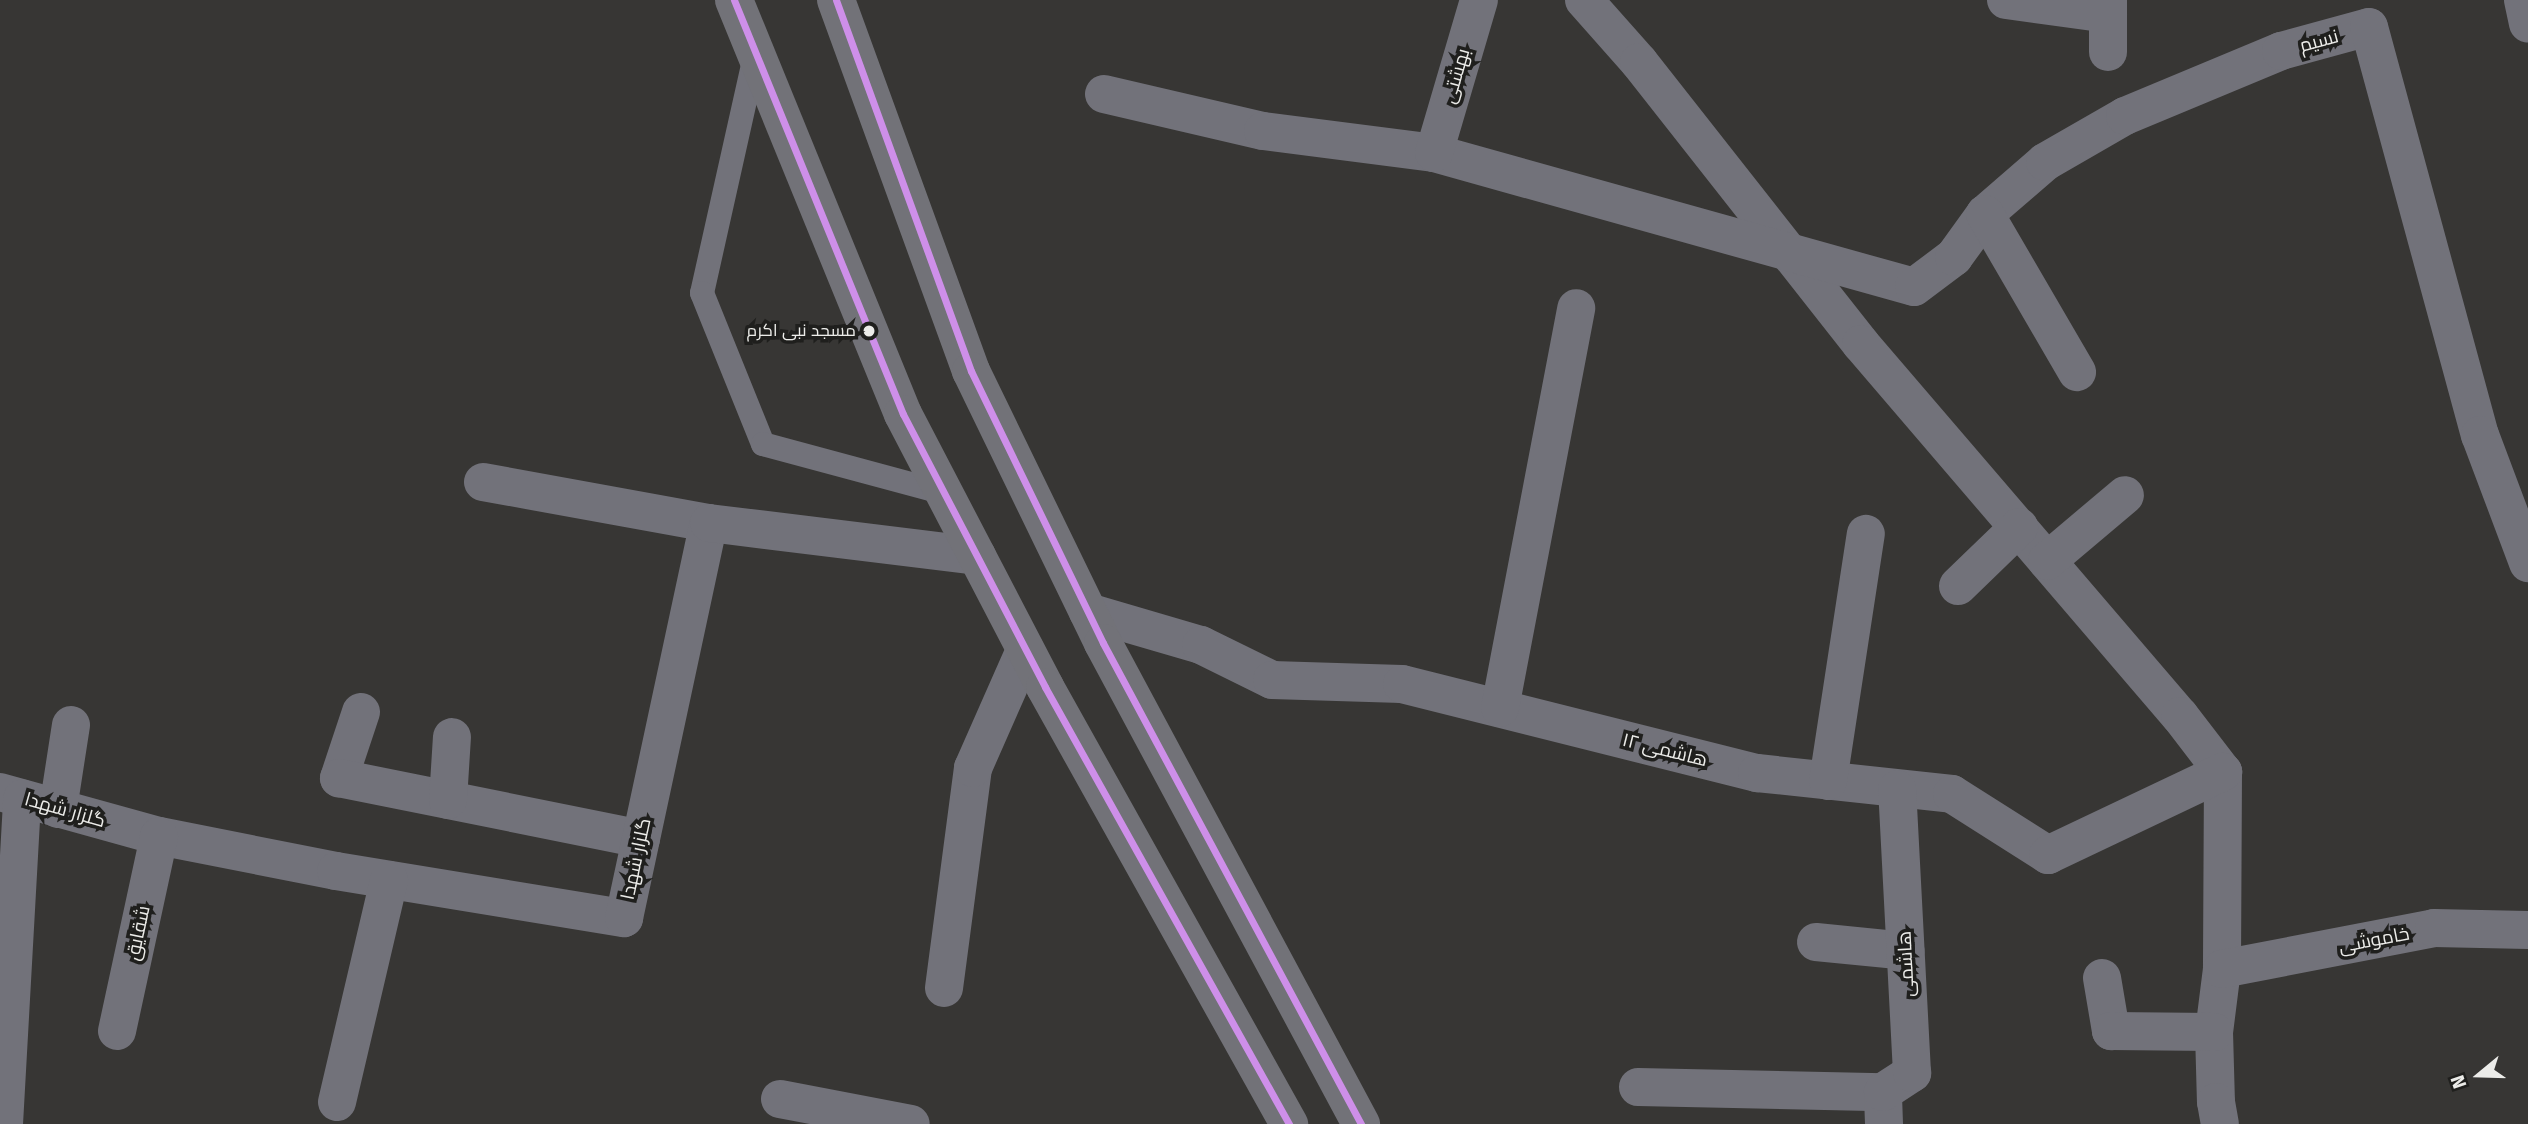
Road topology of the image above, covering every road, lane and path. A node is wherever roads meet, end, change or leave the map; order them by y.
1 (734, 0) edge
2 (836, 0) edge
3 (1479, 0) edge
4 (1584, 0) edge
5 (2006, 0) edge
6 (2523, 0) edge
7 (2108, 7) edge
8 (2528, 23) edge
9 (2108, 52) dead end
10 (755, 55) junction
11 (1104, 94) dead end
12 (1434, 153) junction
13 (1985, 214) junction
14 (1791, 252) junction
15 (1576, 308) dead end
16 (2077, 372) dead end
17 (483, 482) dead end
18 (944, 493) junction
19 (2125, 495) dead end
20 (709, 523) junction
21 (2018, 527) junction
22 (1866, 534) dead end
23 (977, 556) junction
24 (2047, 561) junction
25 (2528, 563) edge
26 (1958, 586) dead end
27 (1088, 612) junction
28 (1025, 650) junction
29 (1500, 708) junction
30 (361, 712) dead end
31 (71, 725) dead end
32 (452, 737) dead end
33 (2223, 772) junction
34 (1828, 781) junction
35 (1897, 789) junction
36 (11, 795) edge
37 (447, 800) junction
38 (58, 809) junction
39 (159, 836) junction
40 (641, 839) junction
41 (389, 880) junction
42 (2527, 931) edge
43 (1816, 942) dead end
44 (1906, 951) junction
45 (2222, 969) junction
46 (2102, 978) dead end
47 (944, 988) dead end
48 (117, 1031) dead end
49 (2214, 1032) junction
50 (1638, 1087) dead end
51 (780, 1100) dead end
52 (337, 1101) dead end
53 (1883, 1108) edge
54 (4, 1124) edge
55 (912, 1124) edge
56 (1289, 1124) edge
57 (1361, 1124) edge
58 (2220, 1124) edge

1 - 10 main road
2 - 27 main road
3 - 12 street, بهشتی
4 - 14 street
5 - 7 street
6 - 8 street
7 - 9 street
10 - 18 main road
10 - 18 lane
11 - 12 street
12 - 14 street
13 - 14 street, نسیم
13 - 16 street
13 - 25 street, نسیم
14 - 21 street
15 - 29 street
17 - 20 street
18 - 23 main road
19 - 24 street
20 - 23 street
20 - 40 street, گلزار شهدا
21 - 24 street
21 - 26 street
22 - 34 street
23 - 28 main road
24 - 33 street
27 - 29 street, ۱۲ هاشمی
27 - 57 main road
28 - 47 street
28 - 56 main road
29 - 34 street, ۱۲ هاشمی
30 - 37 street
31 - 38 street
32 - 37 street
33 - 35 street, ۱۲ هاشمی
33 - 45 street
34 - 35 street, ۱۲ هاشمی
35 - 44 street, هاشمی
36 - 38 street, گلزار شهدا
36 - 54 street
37 - 40 street
38 - 39 street, گلزار شهدا
39 - 41 street, گلزار شهدا
39 - 48 street, شقایق
40 - 41 street, گلزار شهدا
41 - 52 street
42 - 45 street, خاموشی
43 - 44 street
44 - 53 street, هاشمی
45 - 49 street
46 - 49 street
49 - 58 street
50 - 53 street
51 - 55 street

